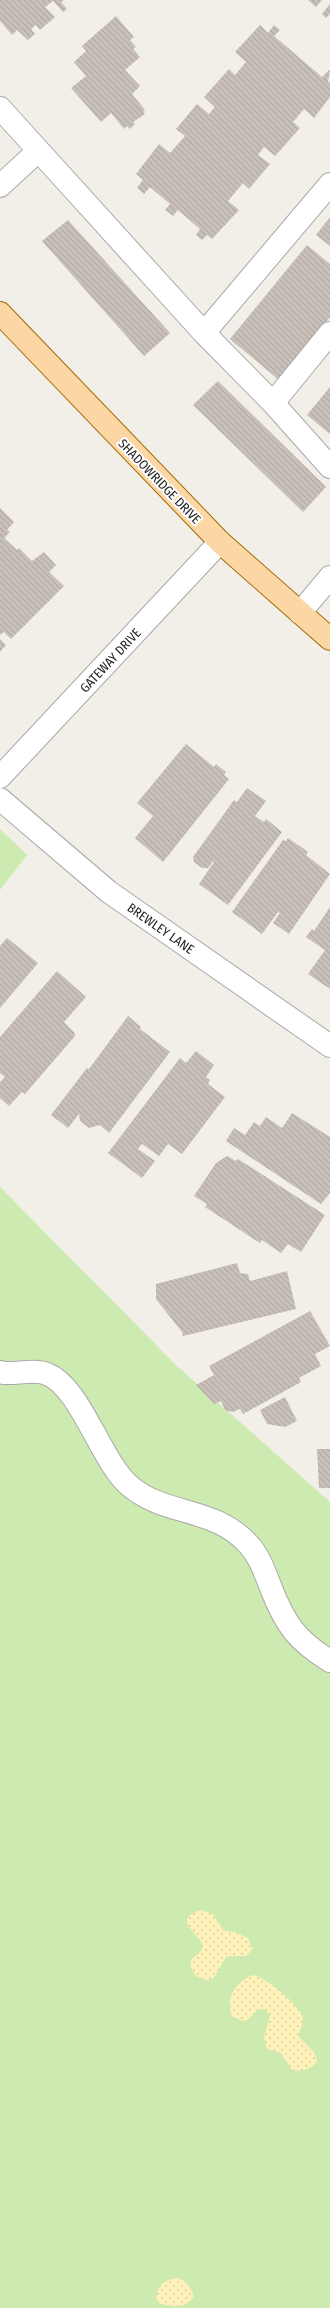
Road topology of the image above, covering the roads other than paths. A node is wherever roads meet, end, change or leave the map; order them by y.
1 (0, 108) edge
2 (38, 151) junction
3 (330, 184) edge
4 (0, 186) edge
5 (0, 313) edge
6 (204, 333) junction
7 (330, 333) edge
8 (273, 403) junction
9 (330, 467) edge
10 (220, 542) junction
11 (330, 577) edge
12 (300, 613) junction
13 (330, 639) edge
14 (0, 777) edge
15 (0, 799) edge
16 (330, 1046) edge
17 (0, 1372) edge
18 (330, 1661) edge

1 - 2 street
2 - 4 street
2 - 6 street
3 - 6 street
5 - 10 main road, SHADOWRIDGE DRIVE
6 - 8 street
7 - 8 street
8 - 9 street
10 - 12 main road, SHADOWRIDGE DRIVE
10 - 14 street, GATEWAY DRIVE
11 - 12 street
12 - 13 main road, SHADOWRIDGE DRIVE
15 - 16 street, BREWLEY LANE
17 - 18 street

